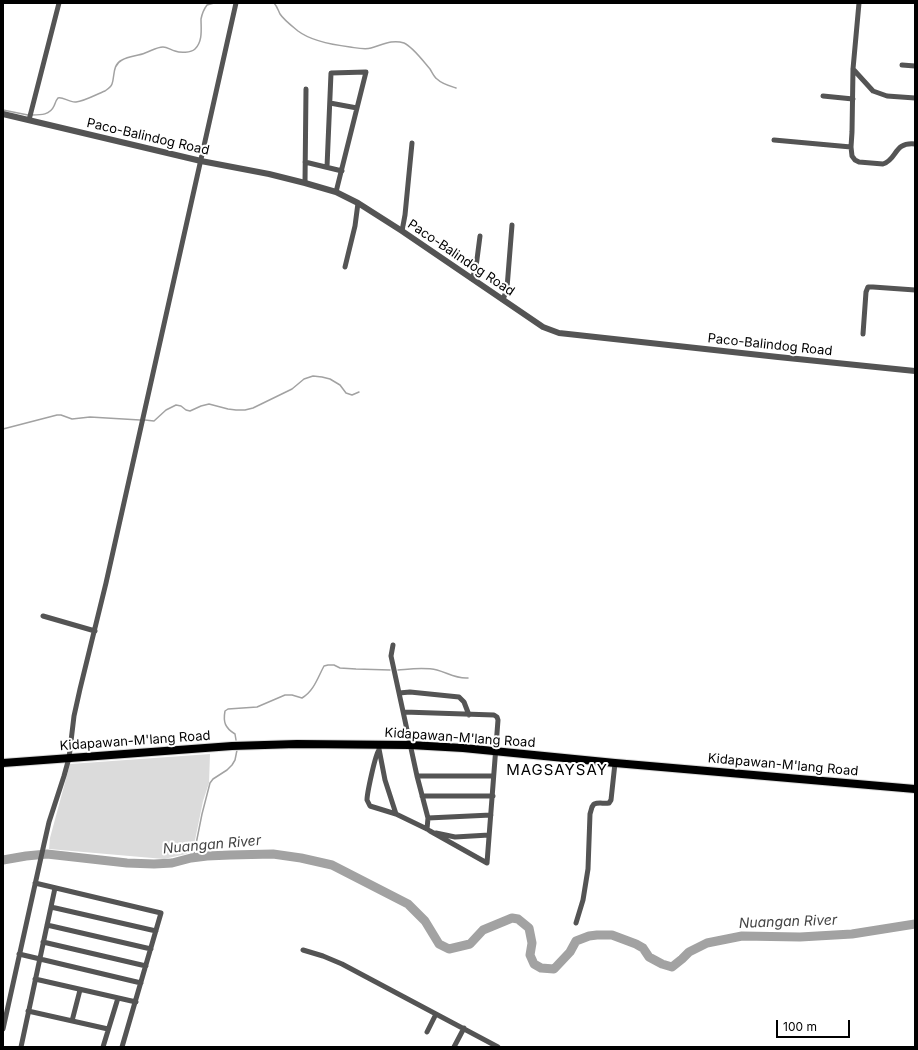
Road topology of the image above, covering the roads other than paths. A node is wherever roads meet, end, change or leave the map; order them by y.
1 (59, 3) edge
2 (236, 3) edge
3 (859, 3) edge
4 (902, 65) dead end
5 (915, 66) edge
6 (853, 69) junction
7 (306, 90) dead end
8 (823, 96) dead end
9 (915, 98) edge
10 (853, 99) junction
11 (330, 103) junction
12 (357, 108) junction
13 (3, 114) edge
14 (29, 120) junction
15 (774, 140) dead end
16 (412, 143) dead end
17 (915, 144) edge
18 (851, 147) junction
19 (201, 161) junction
20 (306, 162) junction
21 (327, 167) junction
22 (342, 171) junction
23 (305, 183) junction
24 (336, 192) junction
25 (358, 203) junction
26 (512, 225) dead end
27 (402, 231) junction
28 (480, 236) dead end
29 (346, 267) dead end
30 (472, 279) junction
31 (915, 290) edge
32 (503, 300) junction
33 (863, 334) dead end
34 (915, 371) edge
35 (43, 616) dead end
36 (95, 631) junction
37 (393, 645) dead end
38 (400, 693) junction
39 (404, 712) junction
40 (469, 715) junction
41 (410, 745) junction
42 (378, 747) junction
43 (495, 752) junction
44 (69, 758) junction
45 (3, 763) edge
46 (615, 763) junction
47 (417, 776) junction
48 (493, 776) junction
49 (915, 789) edge
50 (422, 796) junction
51 (493, 796) junction
52 (396, 814) junction
53 (491, 815) junction
54 (428, 818) junction
55 (429, 830) junction
56 (489, 835) junction
57 (35, 883) junction
58 (55, 888) junction
59 (51, 907) junction
60 (576, 923) dead end
61 (47, 925) junction
62 (156, 931) junction
63 (43, 942) junction
64 (151, 949) junction
65 (303, 950) dead end
66 (19, 954) junction
67 (40, 959) junction
68 (146, 966) junction
69 (35, 979) junction
70 (141, 983) junction
71 (80, 990) junction
72 (118, 998) junction
73 (136, 1002) junction
74 (28, 1011) junction
75 (436, 1014) junction
76 (72, 1021) junction
77 (464, 1028) junction
78 (3, 1029) edge
79 (108, 1029) junction
80 (427, 1032) dead end
81 (21, 1047) edge
82 (103, 1047) edge
83 (122, 1047) edge
84 (454, 1047) edge
85 (498, 1047) edge

1 - 14 street
2 - 19 street
3 - 6 street
4 - 5 street
6 - 9 street
6 - 10 street
7 - 20 street
8 - 10 street
10 - 18 street
11 - 12 street
11 - 12 street
11 - 21 street
12 - 22 street
13 - 14 street, Paco-Balindog Road
14 - 19 street, Paco-Balindog Road
15 - 18 street
16 - 27 street
17 - 18 street
19 - 23 street, Paco-Balindog Road
19 - 36 street
20 - 21 street
20 - 23 street
21 - 22 street
22 - 24 street
23 - 24 street, Paco-Balindog Road
24 - 25 street, Paco-Balindog Road
25 - 27 street, Paco-Balindog Road
25 - 29 street
26 - 32 street
27 - 30 street, Paco-Balindog Road
28 - 30 street
30 - 32 street, Paco-Balindog Road
31 - 33 street
32 - 34 street, Paco-Balindog Road
35 - 36 street
36 - 44 street
37 - 38 street
38 - 39 street
38 - 40 street
39 - 40 street
39 - 41 street
40 - 43 street
41 - 42 main road, Kidapawan-M'lang Road
41 - 43 main road, Kidapawan-M'lang Road
41 - 47 street
42 - 44 main road, Kidapawan-M'lang Road
42 - 52 street
42 - 52 street
43 - 46 main road, Kidapawan-M'lang Road
43 - 48 street
44 - 45 main road, Kidapawan-M'lang Road
44 - 57 street
46 - 49 main road, Kidapawan-M'lang Road
46 - 60 street
47 - 48 street
47 - 50 street
48 - 51 street
50 - 51 street
50 - 54 street
51 - 53 street
52 - 55 street
53 - 54 street
53 - 56 street
54 - 55 street
55 - 56 street
55 - 56 street
57 - 58 street
57 - 66 street
58 - 59 street
58 - 62 street
59 - 61 street
59 - 62 street
61 - 63 street
61 - 64 street
62 - 64 street
63 - 67 street
63 - 68 street
64 - 68 street
65 - 75 street
66 - 67 street
66 - 78 street
67 - 69 street
67 - 70 street
68 - 70 street
69 - 71 street
69 - 74 street
70 - 73 street
71 - 72 street
71 - 76 street
72 - 73 street
72 - 79 street
73 - 83 street
74 - 76 street
74 - 81 street
75 - 77 street
75 - 80 street
76 - 79 street
77 - 84 street
77 - 85 street
79 - 82 street

